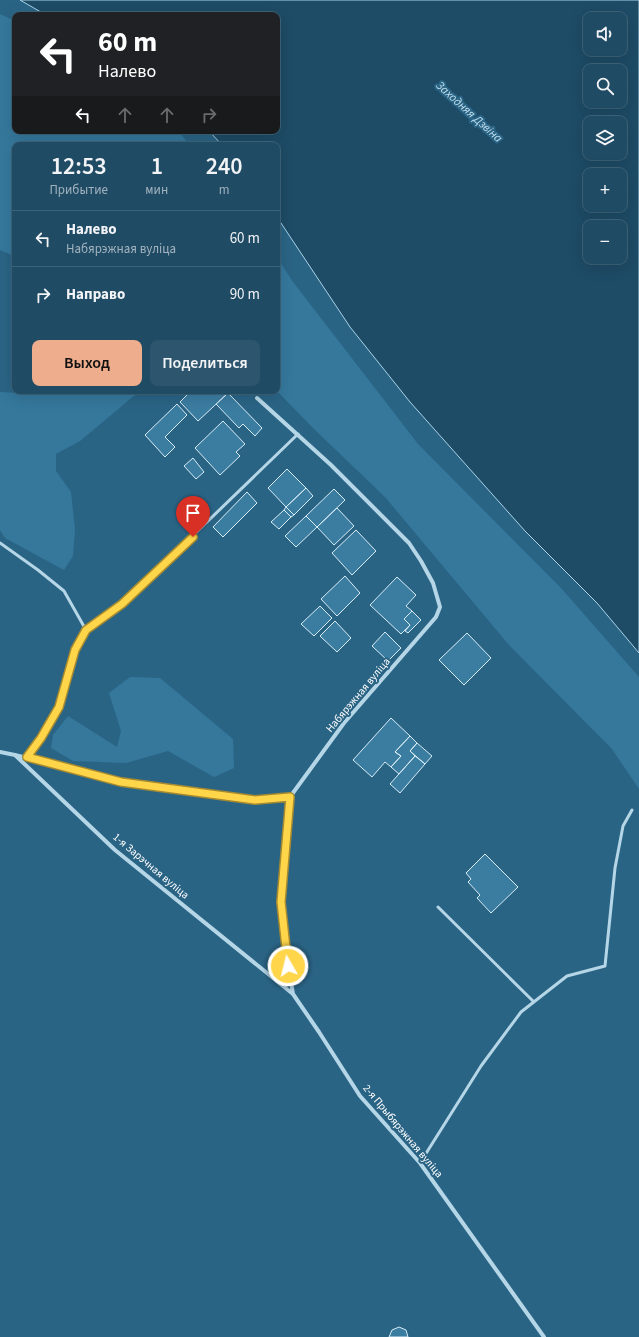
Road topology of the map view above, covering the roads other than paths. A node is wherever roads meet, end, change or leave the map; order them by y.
1 (257, 398) dead end
2 (298, 434) junction
3 (0, 543) edge
4 (86, 630) junction
5 (0, 752) edge
6 (15, 755) junction
7 (27, 757) junction
8 (290, 797) junction
9 (632, 810) dead end
10 (438, 907) dead end
11 (293, 994) junction
12 (534, 1002) junction
13 (420, 1163) junction
14 (544, 1337) edge

1 - 2 street, Набярэжная вуліца
2 - 4 lane
2 - 8 street, Набярэжная вуліца
3 - 4 lane
4 - 7 lane
5 - 6 street
6 - 7 street
6 - 11 street, 1-я Зарэчная вуліца
7 - 8 street
8 - 11 street
9 - 12 lane
10 - 12 lane
11 - 13 street, 2-я Прыбярэжная вуліца
12 - 13 lane
13 - 14 street, 2-я Прыбярэжная вуліца

